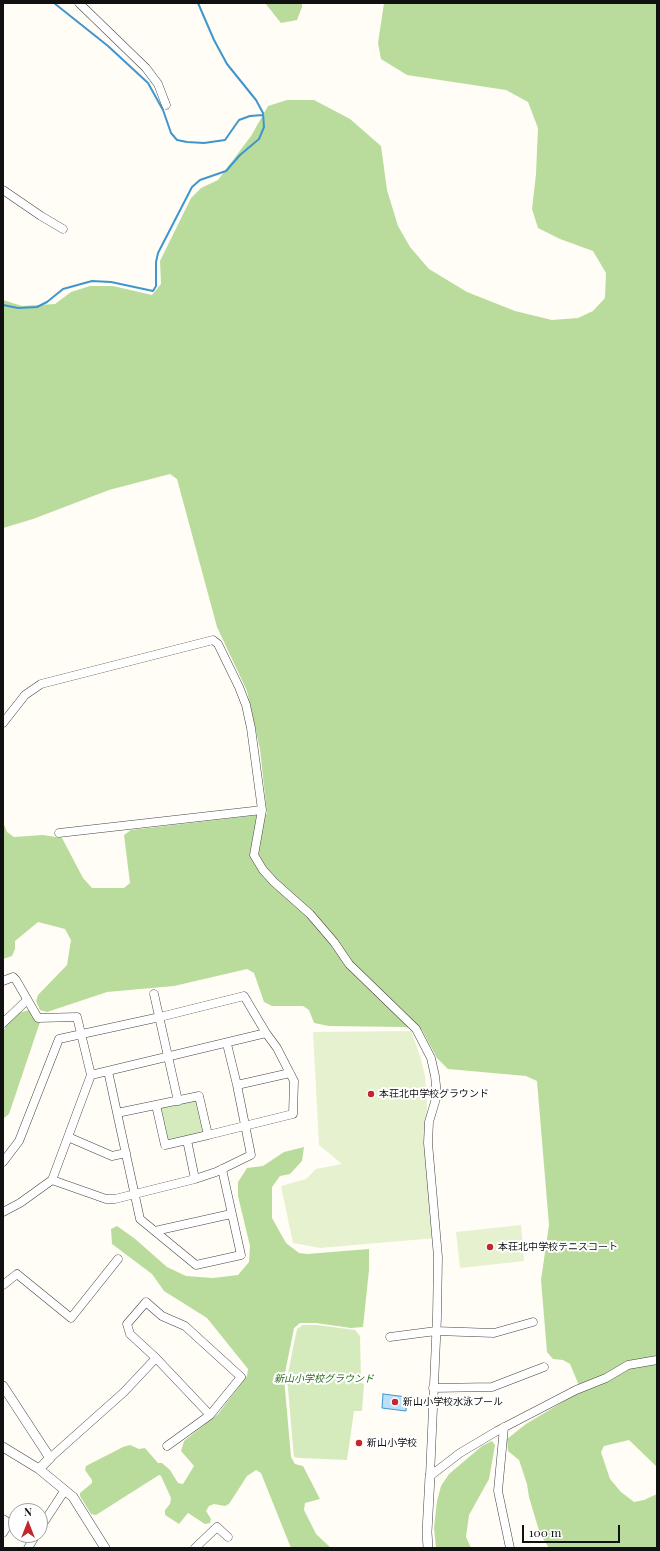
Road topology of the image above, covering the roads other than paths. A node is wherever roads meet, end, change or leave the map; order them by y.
1 (79, 3) edge
2 (166, 105) dead end
3 (3, 190) edge
4 (64, 229) dead end
5 (3, 723) edge
6 (262, 810) junction
7 (59, 833) dead end
8 (3, 981) edge
9 (154, 994) dead end
10 (27, 1000) junction
11 (160, 1017) junction
12 (3, 1023) edge
13 (266, 1033) junction
14 (81, 1034) junction
15 (227, 1044) junction
16 (168, 1058) junction
17 (108, 1071) junction
18 (290, 1073) junction
19 (91, 1075) junction
20 (237, 1085) junction
21 (178, 1101) junction
22 (156, 1105) junction
23 (117, 1113) junction
24 (246, 1126) junction
25 (208, 1135) junction
26 (68, 1137) junction
27 (187, 1140) junction
28 (126, 1153) junction
29 (3, 1162) edge
30 (222, 1169) junction
31 (195, 1178) junction
32 (52, 1180) junction
33 (134, 1194) junction
34 (3, 1212) edge
35 (231, 1214) junction
36 (155, 1231) junction
37 (118, 1259) dead end
38 (3, 1285) edge
39 (533, 1322) dead end
40 (436, 1331) junction
41 (390, 1337) dead end
42 (156, 1358) junction
43 (657, 1360) edge
44 (544, 1367) dead end
45 (3, 1386) edge
46 (433, 1388) junction
47 (210, 1415) junction
48 (504, 1428) junction
49 (167, 1446) dead end
50 (3, 1447) edge
51 (50, 1458) junction
52 (39, 1469) junction
53 (430, 1476) junction
54 (65, 1490) junction
55 (48, 1516) edge
56 (3, 1519) edge
57 (3, 1533) edge
58 (228, 1537) dead end
59 (105, 1548) edge
60 (195, 1548) edge
61 (428, 1548) edge
62 (510, 1548) edge

1 - 2 street
3 - 4 street
5 - 6 street
6 - 7 street
6 - 40 street
8 - 10 street
9 - 11 street
10 - 12 street
10 - 14 street
11 - 13 street
11 - 14 street
11 - 16 street
13 - 15 street
13 - 18 street
14 - 19 street
14 - 29 street
15 - 16 street
15 - 20 street
16 - 17 street
16 - 21 street
17 - 19 street
17 - 23 street
18 - 20 street
18 - 24 street
19 - 26 street
20 - 24 street
21 - 22 street
21 - 25 street
22 - 23 street
22 - 27 street
23 - 28 street
24 - 25 street
24 - 30 street
25 - 27 street
26 - 28 street
26 - 32 street
27 - 31 street
28 - 33 street
30 - 31 street
30 - 35 street
31 - 33 street
32 - 33 street
32 - 34 street
33 - 36 street
35 - 36 street
35 - 36 street
37 - 38 street
39 - 40 street
40 - 41 street
40 - 46 street
42 - 47 street
42 - 47 street
42 - 51 street
43 - 48 street
44 - 46 street
45 - 51 street
46 - 53 street
47 - 49 street
48 - 53 street
48 - 62 street
50 - 52 street
51 - 52 street
52 - 54 street
53 - 61 street
54 - 55 street
54 - 59 street
56 - 57 street
58 - 60 street

